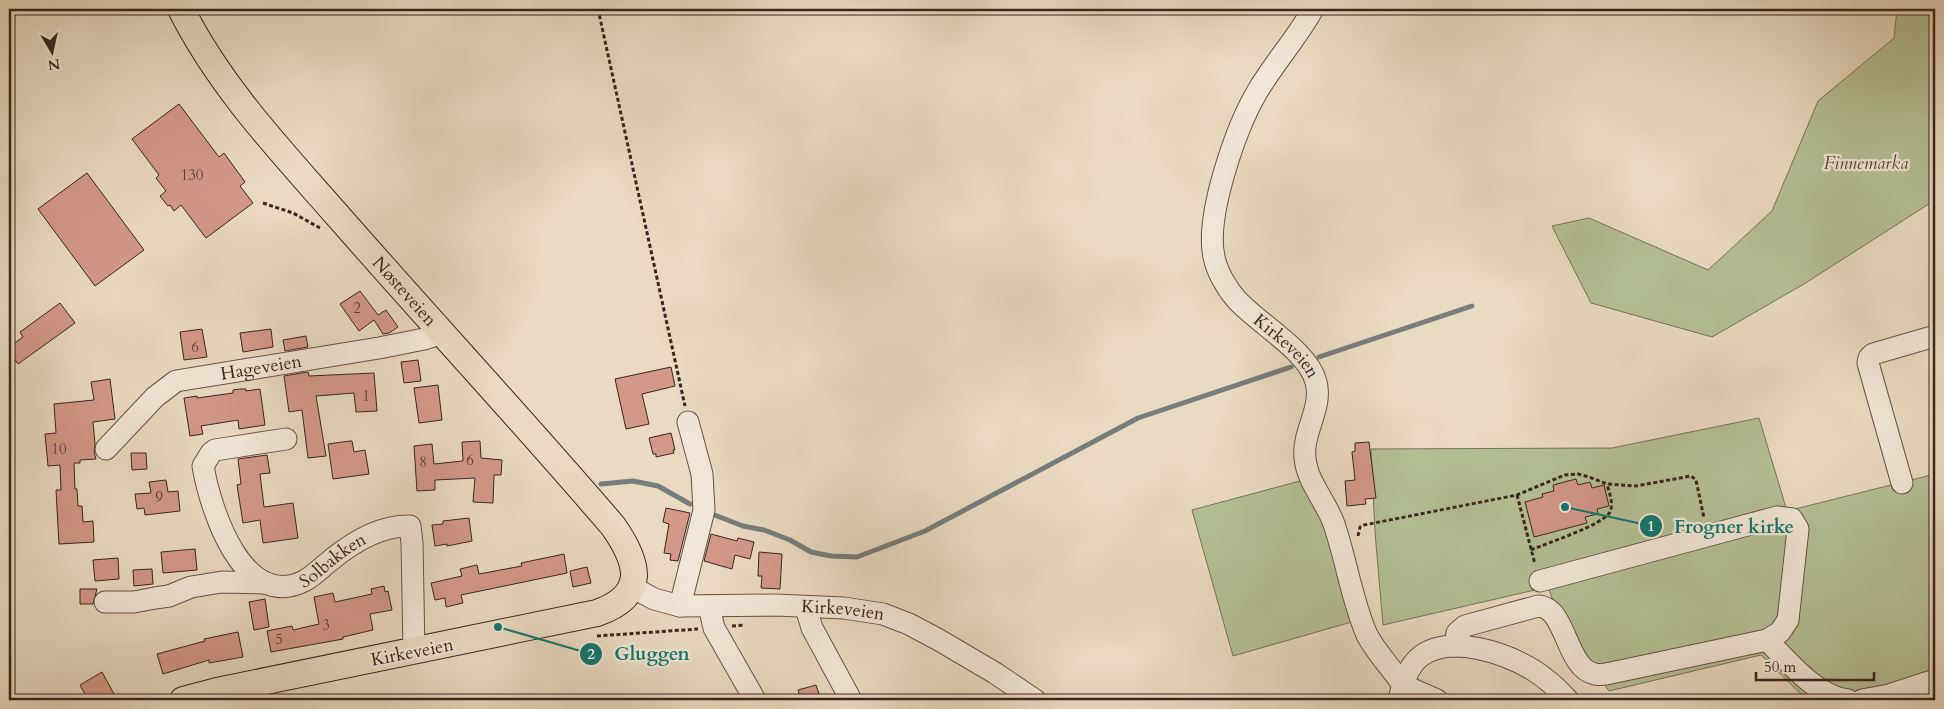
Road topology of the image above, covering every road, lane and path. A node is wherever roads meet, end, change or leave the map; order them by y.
1 (181, 9) edge
2 (598, 9) edge
3 (1313, 9) edge
4 (263, 203) dead end
5 (327, 233) dead end
6 (442, 333) junction
7 (1935, 336) edge
8 (688, 422) joint
9 (286, 439) dead end
10 (106, 448) dead end
11 (1902, 483) dead end
12 (1607, 484) junction
13 (1517, 495) junction
14 (1708, 536) junction
15 (1531, 550) junction
16 (1346, 563) junction
17 (633, 578) junction
18 (1540, 581) joint
19 (266, 583) junction
20 (105, 602) dead end
21 (680, 606) junction
22 (709, 606) junction
23 (806, 608) junction
24 (751, 624) dead end
25 (714, 628) junction
26 (596, 636) dead end
27 (1767, 640) junction
28 (1455, 646) junction
29 (414, 651) junction
30 (1935, 680) edge
31 (1401, 692) edge
32 (1546, 692) edge
33 (184, 700) edge
34 (755, 700) edge
35 (851, 700) edge
36 (1035, 700) edge
37 (1436, 700) edge
38 (1568, 700) edge
39 (1848, 700) edge
40 (1862, 700) edge

1 - 6 main road, Nøsteveien
2 - 8 path
3 - 16 street, Kirkeveien
4 - 5 path
6 - 10 street, Hageveien
6 - 17 main road, Nøsteveien
7 - 11 street
8 - 21 street
9 - 19 street
12 - 13 path
12 - 14 path
12 - 15 path
13 - 15 path
13 - 16 path
14 - 18 street
14 - 27 street
15 - 18 path
16 - 31 street, Kirkeveien
17 - 21 street, Kirkeveien
17 - 29 main road, Kirkeveien
19 - 20 street
19 - 29 street, Solbakken
21 - 22 street, Kirkeveien
22 - 23 street, Kirkeveien
22 - 25 street
23 - 35 street
23 - 36 street, Kirkeveien
24 - 25 path
25 - 26 path
25 - 34 street
27 - 28 street
27 - 39 street
28 - 31 street
28 - 32 street
29 - 33 main road, Kirkeveien
30 - 40 street
31 - 37 street
32 - 38 street

